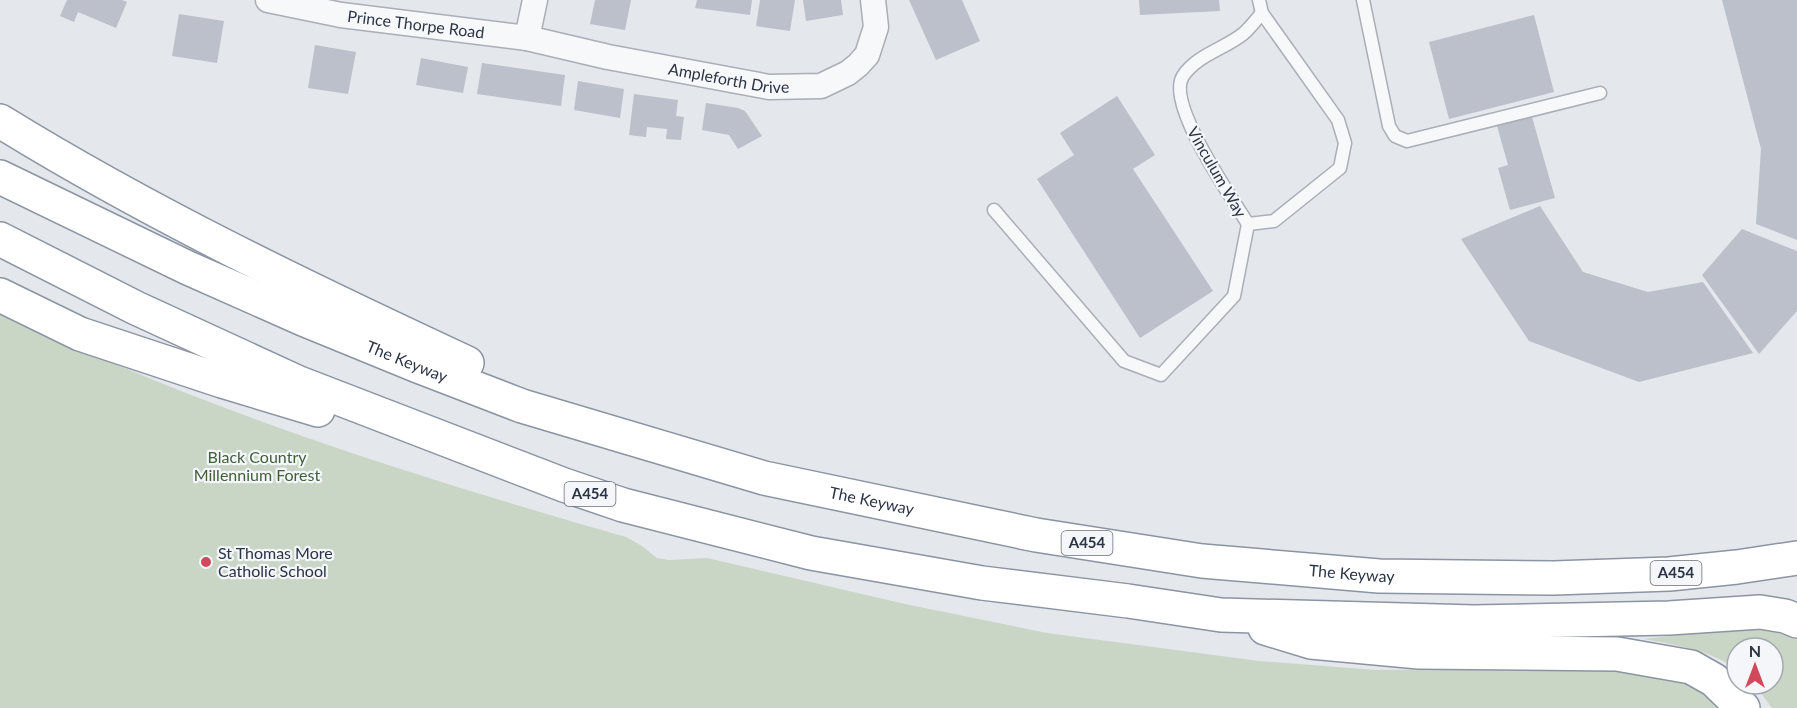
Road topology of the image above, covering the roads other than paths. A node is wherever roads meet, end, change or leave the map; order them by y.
1 (268, 0) edge
2 (535, 0) edge
3 (873, 0) edge
4 (1259, 0) edge
5 (1363, 0) edge
6 (1262, 13) junction
7 (527, 38) junction
8 (1600, 93) dead end
9 (0, 121) edge
10 (0, 177) edge
11 (994, 210) dead end
12 (1248, 224) junction
13 (0, 239) edge
14 (0, 295) edge
15 (631, 440) junction
16 (564, 485) junction
17 (1797, 558) edge
18 (1221, 615) junction
19 (1797, 621) edge
20 (1743, 708) edge

1 - 7 street, Prince Thorpe Road
2 - 7 street
3 - 7 street, Ampleforth Drive
4 - 6 lane, Vinculum Way
5 - 8 lane
6 - 12 lane, Vinculum Way
6 - 12 lane, Vinculum Way
9 - 15 highway
10 - 15 highway, The Keyway / A454
11 - 12 lane
13 - 16 highway, A454
14 - 16 highway
15 - 17 highway, The Keyway / A454
16 - 18 highway, A454
18 - 19 highway, A454
18 - 20 highway

